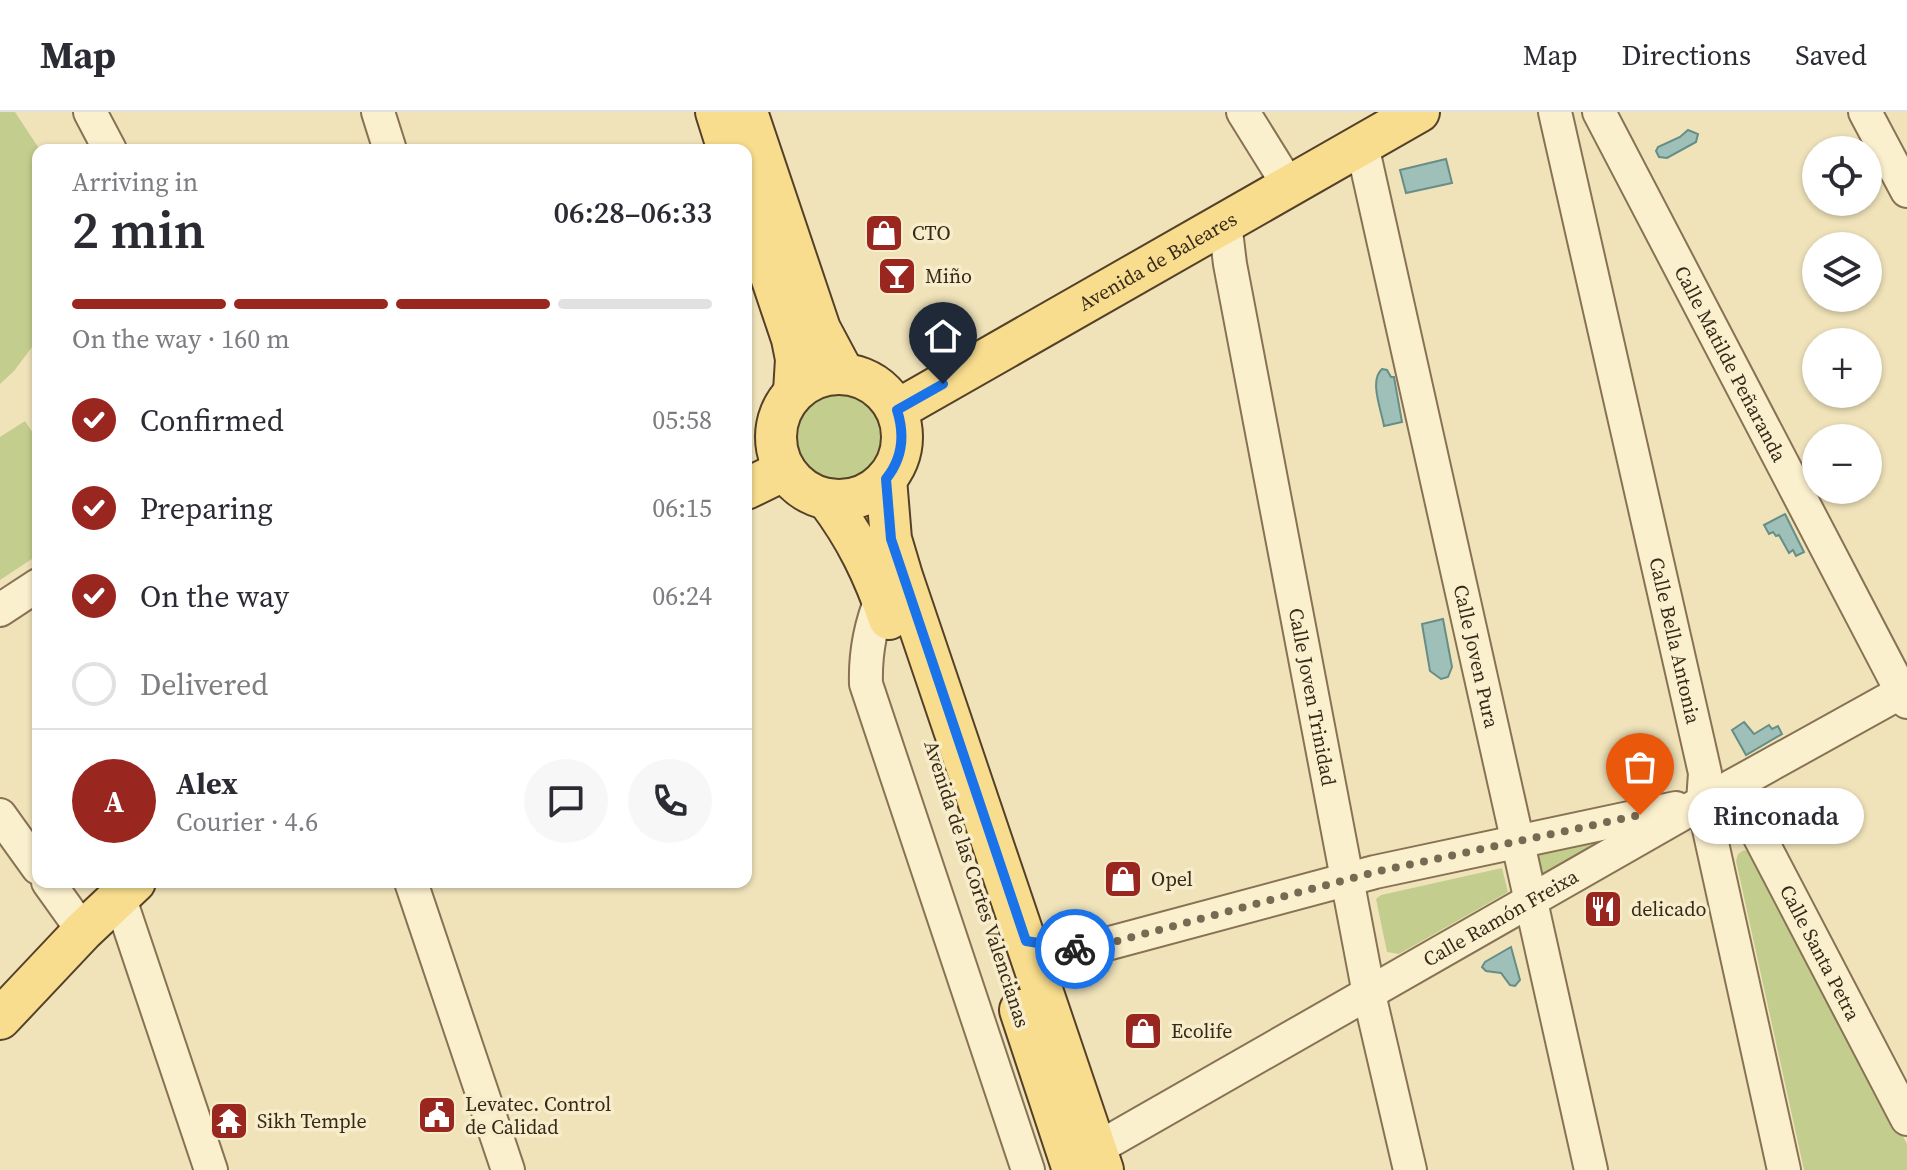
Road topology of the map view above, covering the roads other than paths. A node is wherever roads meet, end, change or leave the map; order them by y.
1 (90, 112) edge
2 (378, 112) edge
3 (716, 112) edge
4 (747, 112) edge
5 (1243, 112) edge
6 (1555, 112) edge
7 (1599, 112) edge
8 (1865, 112) edge
9 (1409, 115) edge
10 (107, 144) edge
11 (388, 144) edge
12 (726, 144) edge
13 (1362, 145) junction
14 (1289, 186) junction
15 (1907, 191) edge
16 (752, 220) edge
17 (1225, 223) junction
18 (844, 374) junction
19 (794, 392) junction
20 (897, 410) junction
21 (785, 470) junction
22 (886, 479) junction
23 (752, 486) edge
24 (827, 499) junction
25 (32, 589) edge
26 (882, 597) junction
27 (0, 610) edge
28 (1905, 694) edge
29 (1733, 786) junction
30 (1703, 802) junction
31 (0, 815) edge
32 (1518, 839) junction
33 (32, 860) edge
34 (1346, 879) junction
35 (52, 888) edge
36 (413, 888) edge
37 (127, 889) edge
38 (1532, 900) junction
39 (83, 931) junction
40 (1026, 941) junction
41 (1369, 994) junction
42 (0, 1019) edge
43 (1907, 1119) edge
44 (1091, 1163) edge
45 (211, 1170) edge
46 (508, 1170) edge
47 (1028, 1170) edge
48 (1410, 1170) edge
49 (1591, 1170) edge
50 (1784, 1170) edge

1 - 10 street
2 - 11 street
3 - 12 main road
4 - 18 main road
5 - 14 street
6 - 30 street, Calle Bella Antonia
7 - 28 street, Calle Matilde Peñaranda
8 - 15 street
9 - 13 main road, Avenida de Baleares
13 - 14 main road, Avenida de Baleares
13 - 32 street, Calle Joven Pura
14 - 17 main road, Avenida de Baleares
16 - 19 main road
17 - 20 main road, Avenida de Baleares
17 - 34 street, Calle Joven Trinidad
18 - 19 main road
18 - 20 main road
19 - 21 main road
20 - 22 main road
21 - 23 main road
21 - 24 main road
22 - 24 main road
22 - 40 main road, Avenida de las Cortes Valencianas
24 - 26 main road, Avenida de las Cortes Valencianas
25 - 27 street
26 - 44 main road, Avenida de las Cortes Valencianas
26 - 47 street, Avenida de las Cortes Valencianas
28 - 29 street, Calle Ramón Freixa
29 - 30 street, Calle Ramón Freixa
29 - 43 street, Calle Santa Petra
30 - 32 street
30 - 38 street, Calle Ramón Freixa
30 - 50 street, Calle Bella Antonia
31 - 33 street
32 - 34 street
32 - 38 street, Calle Joven Pura
34 - 40 street
34 - 41 street, Calle Joven Trinidad
35 - 39 street
36 - 46 street
37 - 39 main road
37 - 45 street
38 - 41 street, Calle Ramón Freixa
38 - 49 street, Calle Joven Pura
39 - 42 main road
40 - 44 main road, Avenida de las Cortes Valencianas
41 - 44 street, Calle Ramón Freixa
41 - 48 street, Calle Joven Trinidad

